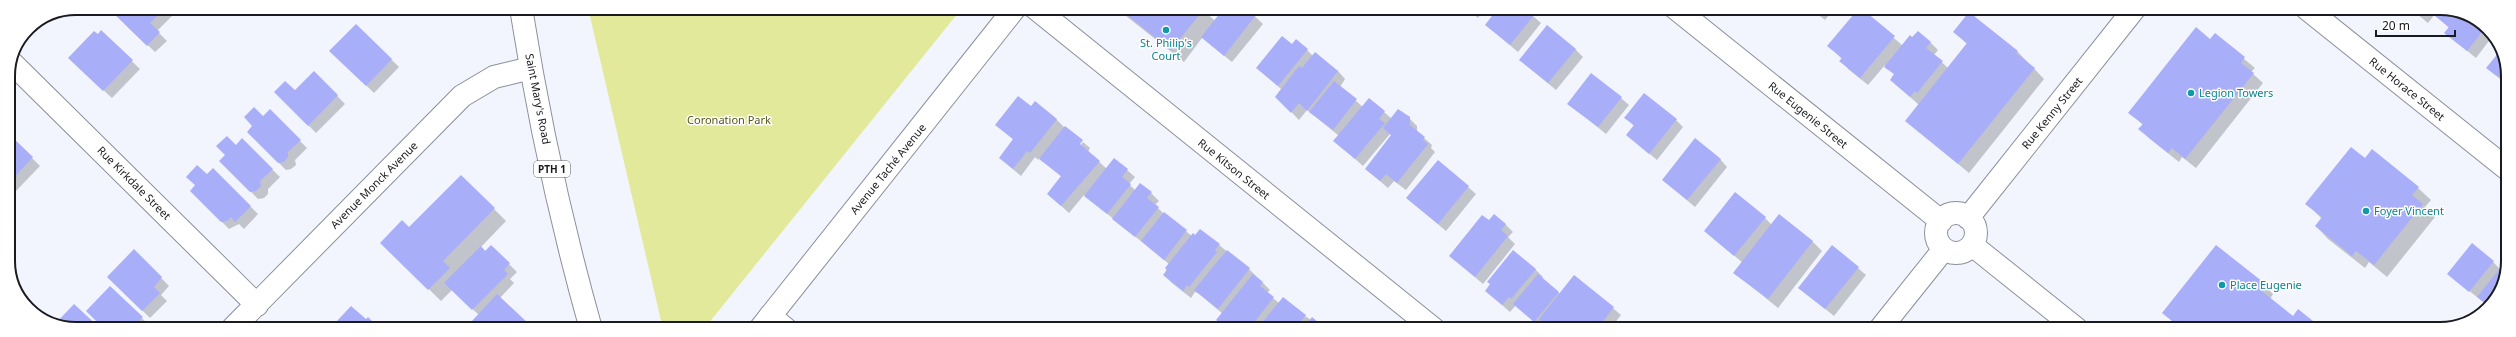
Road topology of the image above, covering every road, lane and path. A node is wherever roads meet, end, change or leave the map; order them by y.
1 (522, 15) edge
2 (1010, 15) edge
3 (1044, 15) edge
4 (1684, 15) edge
5 (2129, 15) edge
6 (2316, 15) edge
7 (16, 67) edge
8 (531, 68) junction
9 (2501, 164) edge
10 (1968, 218) junction
11 (1941, 221) junction
12 (1972, 245) junction
13 (1944, 249) junction
14 (257, 304) junction
15 (239, 322) edge
16 (589, 322) edge
17 (774, 322) edge
18 (1425, 322) edge
19 (1886, 322) edge
20 (2068, 322) edge

1 - 8 main road, Saint Mary's Road / PTH 1
2 - 17 main road, Avenue Taché Avenue
3 - 18 main road, Rue Kitson Street
4 - 11 main road, Rue Eugenie Street
5 - 10 main road, Rue Kenny Street
6 - 9 main road, Rue Horace Street
7 - 14 main road, Rue Kirkdale Street
8 - 14 main road, Avenue Monck Avenue
8 - 16 main road, Saint Mary's Road / PTH 1
10 - 11 main road
10 - 12 main road
11 - 13 main road
12 - 13 main road
12 - 20 main road
13 - 19 main road
14 - 15 main road, Avenue Monck Avenue

